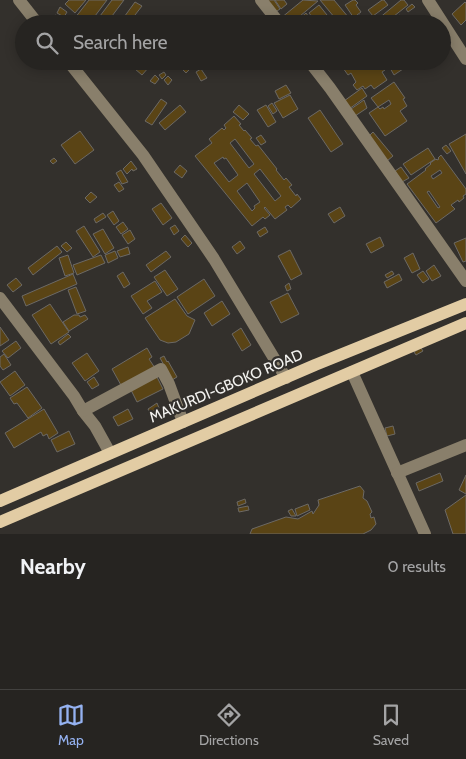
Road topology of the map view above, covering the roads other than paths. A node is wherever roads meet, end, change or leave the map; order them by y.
1 (19, 0) edge
2 (261, 0) edge
3 (428, 0) edge
4 (31, 15) edge
5 (273, 15) edge
6 (438, 15) edge
7 (451, 36) edge
8 (466, 59) edge
9 (75, 70) edge
10 (316, 70) edge
11 (466, 281) edge
12 (0, 298) edge
13 (466, 304) edge
14 (466, 324) edge
15 (352, 372) junction
16 (286, 378) junction
17 (83, 411) junction
18 (183, 422) junction
19 (466, 445) edge
20 (110, 453) junction
21 (397, 473) junction
22 (0, 501) edge
23 (1, 523) edge
24 (420, 533) edge

1 - 4 street
2 - 5 street
3 - 6 street
7 - 8 street
9 - 16 street
10 - 11 street
12 - 17 street
13 - 16 main road, MAKURDI-GBOKO ROAD
14 - 15 main road
15 - 21 street
15 - 23 main road
16 - 18 main road, MAKURDI-GBOKO ROAD
17 - 18 street
17 - 20 street
18 - 20 main road, MAKURDI-GBOKO ROAD
19 - 21 street
20 - 22 main road, MAKURDI-GBOKO ROAD
21 - 24 street

